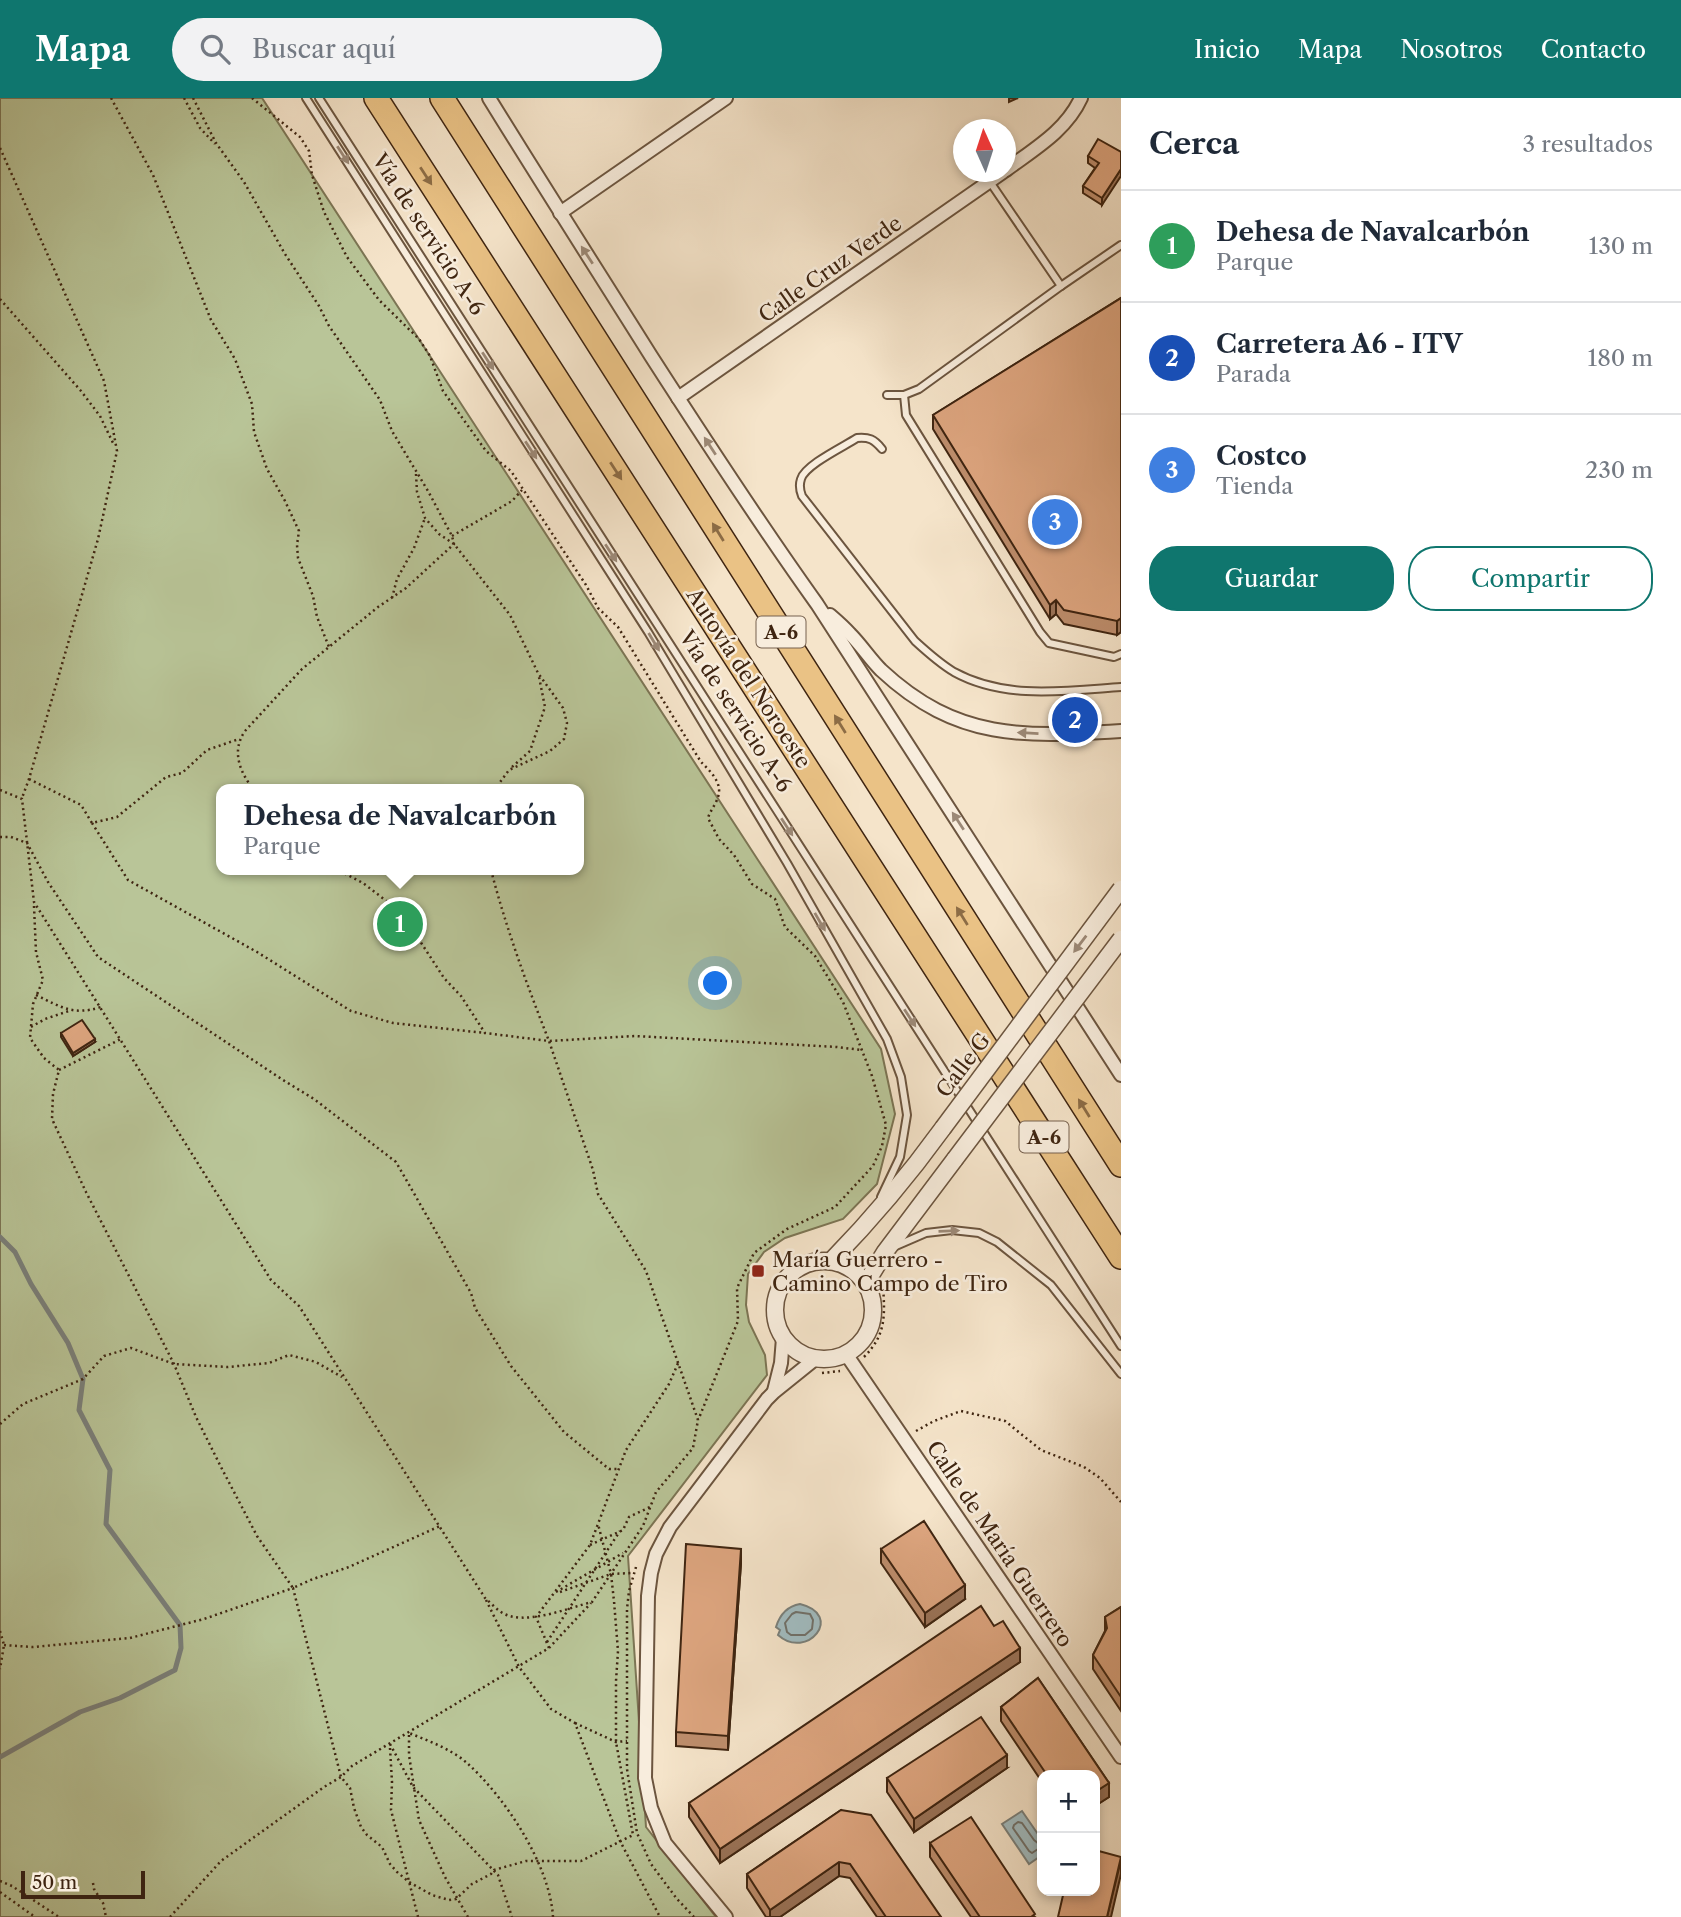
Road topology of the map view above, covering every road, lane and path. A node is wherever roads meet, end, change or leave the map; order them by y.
1 (111, 98) edge
2 (184, 98) edge
3 (193, 98) edge
4 (252, 98) edge
5 (306, 98) edge
6 (319, 98) edge
7 (442, 98) edge
8 (489, 98) edge
9 (726, 98) edge
10 (1080, 98) edge
11 (378, 102) edge
12 (218, 146) junction
13 (0, 148) edge
14 (1016, 162) edge
15 (989, 182) joint
16 (560, 213) junction
17 (1121, 245) edge
18 (1061, 286) junction
19 (0, 299) edge
20 (887, 395) dead end
21 (904, 395) junction
22 (678, 398) junction
23 (882, 449) dead end
24 (117, 451) junction
25 (416, 470) junction
26 (523, 489) junction
27 (425, 518) junction
28 (453, 537) junction
29 (454, 544) junction
30 (392, 598) junction
31 (817, 604) junction
32 (329, 648) junction
33 (1121, 654) edge
34 (538, 673) junction
35 (1121, 687) edge
36 (1121, 730) edge
37 (239, 739) junction
38 (509, 769) junction
39 (29, 779) junction
40 (249, 784) edge
41 (498, 784) edge
42 (0, 790) edge
43 (22, 799) junction
44 (92, 823) junction
45 (0, 838) edge
46 (27, 843) junction
47 (348, 875) edge
48 (492, 875) edge
49 (1121, 889) edge
50 (34, 902) junction
51 (1121, 939) edge
52 (36, 995) junction
53 (952, 995) junction
54 (101, 1007) junction
55 (69, 1011) junction
56 (30, 1027) junction
57 (485, 1033) junction
58 (121, 1039) junction
59 (1098, 1039) junction
60 (549, 1041) junction
61 (862, 1051) junction
62 (1121, 1066) edge
63 (59, 1070) junction
64 (1121, 1075) edge
65 (1121, 1166) edge
66 (870, 1221) junction
67 (886, 1252) junction
68 (1121, 1257) edge
69 (831, 1261) junction
70 (1121, 1274) edge
71 (874, 1283) junction
72 (783, 1338) junction
73 (876, 1345) dead end
74 (1121, 1346) edge
75 (846, 1354) junction
76 (815, 1359) junction
77 (678, 1361) junction
78 (174, 1364) junction
79 (1121, 1374) edge
80 (343, 1378) junction
81 (774, 1392) junction
82 (698, 1420) junction
83 (0, 1423) edge
84 (905, 1438) junction
85 (619, 1469) junction
86 (1121, 1502) edge
87 (650, 1507) junction
88 (598, 1524) junction
89 (440, 1526) junction
90 (620, 1531) junction
91 (602, 1540) junction
92 (590, 1545) junction
93 (626, 1551) junction
94 (605, 1554) junction
95 (608, 1562) junction
96 (596, 1568) junction
97 (611, 1574) junction
98 (587, 1582) junction
99 (293, 1588) junction
100 (554, 1594) junction
101 (485, 1598) junction
102 (592, 1602) junction
103 (571, 1608) junction
104 (536, 1617) junction
105 (0, 1631) edge
106 (547, 1642) junction
107 (4, 1645) junction
108 (549, 1648) junction
109 (519, 1667) junction
110 (0, 1670) edge
111 (575, 1723) junction
112 (409, 1733) junction
113 (627, 1741) junction
114 (616, 1742) junction
115 (390, 1744) junction
116 (1121, 1757) edge
117 (341, 1777) junction
118 (413, 1787) junction
119 (620, 1841) junction
120 (538, 1861) junction
121 (495, 1870) junction
122 (0, 1881) edge
123 (410, 1882) junction
124 (93, 1883) dead end
125 (0, 1892) edge
126 (456, 1899) junction
127 (35, 1917) edge
128 (58, 1917) edge
129 (106, 1917) edge
130 (170, 1917) edge
131 (418, 1917) edge
132 (468, 1917) edge
133 (512, 1917) edge
134 (553, 1917) edge
135 (660, 1917) edge
136 (694, 1917) edge
137 (726, 1917) edge

1 - 32 path
2 - 12 path
3 - 12 path
4 - 26 path
5 -> 66 lane
6 -> 74 lane, Vía de servicio A-6
65 -> 7 highway, A-6
8 - 16 street
9 - 16 street
10 - 14 street, Calle Cruz Verde
11 -> 53 highway, Autovía del Noroeste / A-6
12 - 25 path
13 - 24 path
15 - 18 lane
15 - 22 street, Calle Cruz Verde
22 -> 16 street
17 - 18 lane
18 - 21 lane
19 - 24 path
20 - 21 lane
21 - 33 lane
31 -> 22 street
23 - 35 lane
24 - 39 path
25 - 27 path
25 - 28 path
26 - 28 path
26 - 61 path
27 - 29 path
27 - 30 path
28 - 29 path
29 - 30 path
29 - 34 path
30 - 32 path
36 -> 31 street
59 -> 31 street
32 - 37 path
34 - 38 path
34 - 38 path
37 - 40 path
37 - 44 path
38 - 41 path
39 - 43 path
39 - 44 path
42 - 43 path
43 - 46 path
44 - 57 path
45 - 46 path
46 - 50 path
46 - 85 path
47 - 57 path
48 - 60 path
49 -> 66 street, Calle G, bridge
50 - 52 path
50 - 54 path
51 - 67 street, bridge
52 - 55 path
52 - 56 path
53 - 68 highway, Autovía del Noroeste / A-6
53 - 70 highway
54 - 55 path
54 - 58 path
55 - 56 path
56 - 63 path
57 - 60 path
58 - 63 path
58 - 80 path
59 - 62 lane
59 - 64 street
60 - 61 path
60 - 77 path
61 - 82 path
63 - 78 path
66 - 69 street, Calle G
67 - 71 street
67 -> 79 lane
69 - 71 street
69 - 72 street
71 - 73 path
71 - 75 street
72 - 76 street
72 - 81 street
75 - 76 street
75 - 84 street, Calle de María Guerrero
76 - 81 street
77 - 82 path
77 - 85 path
78 - 80 path
78 - 83 path
78 - 99 path
80 - 89 path
81 - 137 street
82 - 87 path
84 - 86 path
84 - 116 street, Calle de María Guerrero
85 - 88 path
87 - 90 path
87 - 93 path
88 - 91 path
88 - 92 path
89 - 99 path
89 - 101 path
90 - 91 path
90 - 94 path
91 - 92 path
91 - 94 path
92 - 100 path
93 - 95 path
93 - 97 path
94 - 95 path
94 - 96 path
95 - 96 path
95 - 97 path
96 - 98 path
96 - 100 path
97 - 98 path
97 - 102 path
97 - 113 path
97 - 114 path
98 - 100 path
98 - 103 path
99 - 107 path
99 - 117 path
100 - 104 path
101 - 104 path
101 - 109 path
102 - 103 path
102 - 108 path
103 - 104 path
103 - 106 path
104 - 106 path
105 - 107 path
106 - 108 path
107 - 110 path
108 - 109 path
109 - 111 path
109 - 112 path
111 - 114 path
111 - 119 path
112 - 115 path
112 - 118 path
112 - 120 path
113 - 114 path
113 - 136 path
114 - 119 path
115 - 117 path
115 - 118 path
115 - 123 path
117 - 123 path
117 - 130 path
118 - 121 path
118 - 126 path
119 - 120 path
119 - 135 path
120 - 121 path
120 - 134 path
121 - 126 path
121 - 133 path
122 - 128 path
123 - 126 path
123 - 131 path
124 - 129 path
125 - 127 path
126 - 132 path

